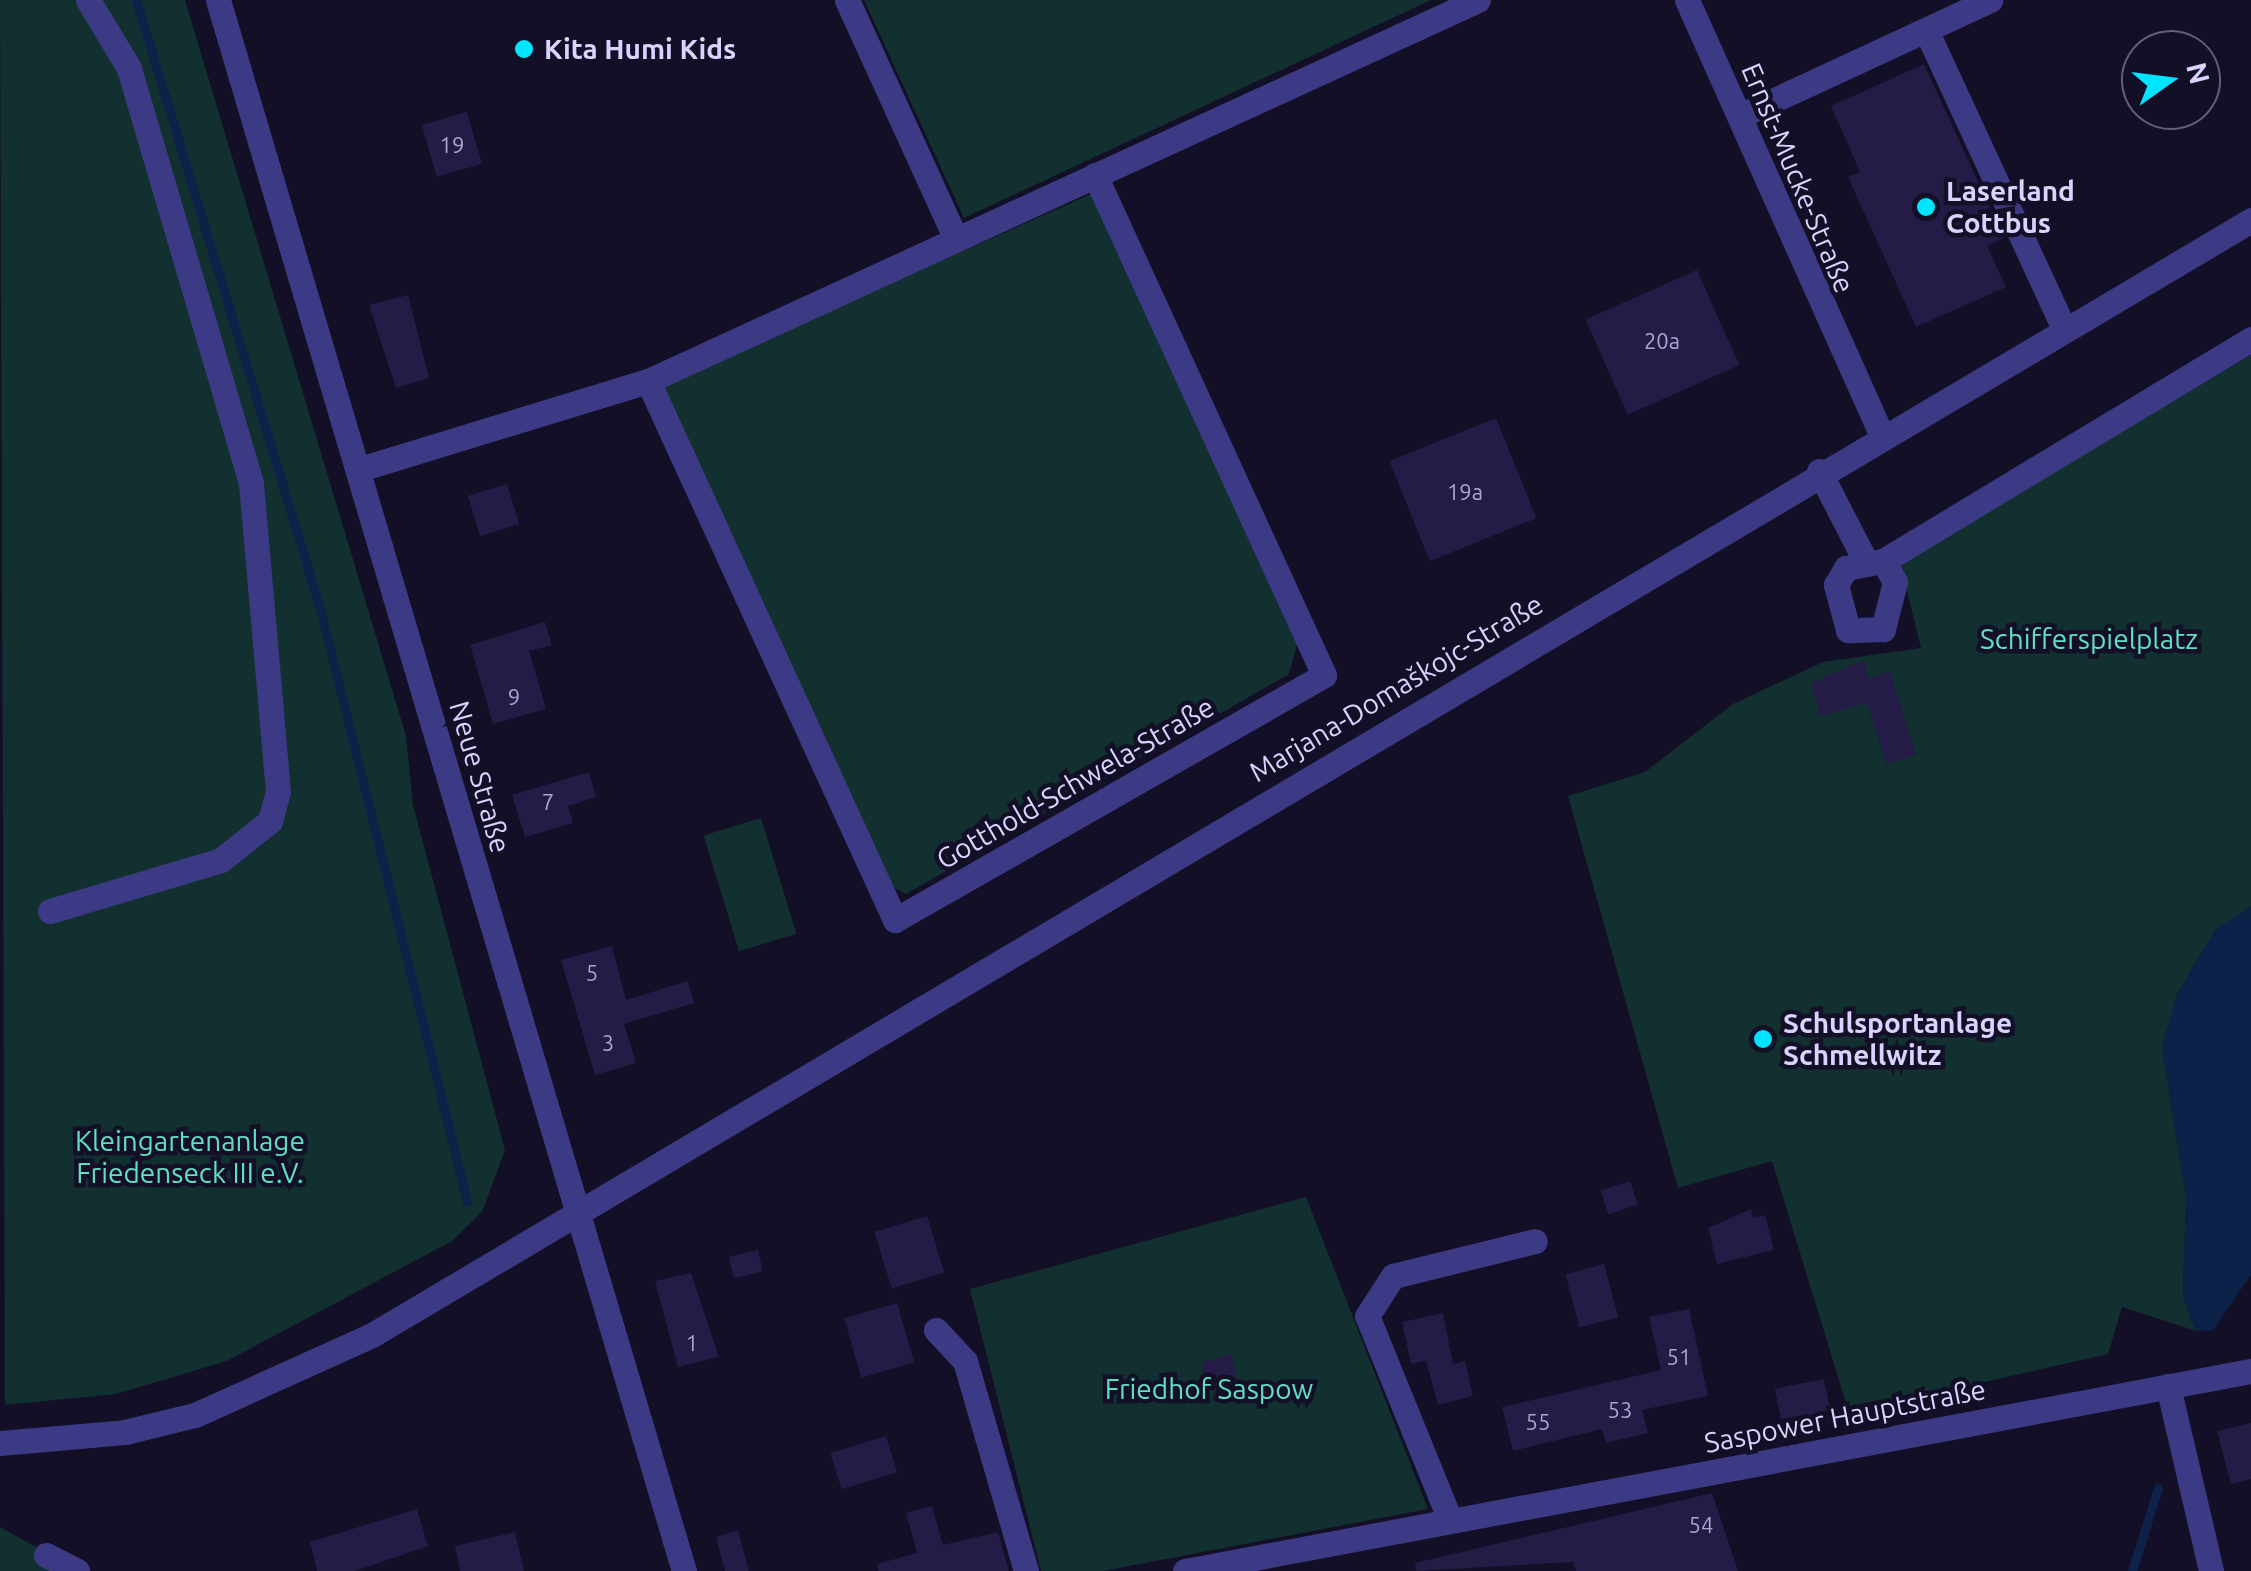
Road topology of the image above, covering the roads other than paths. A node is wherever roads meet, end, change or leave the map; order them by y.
1 (88, 0) edge
2 (218, 0) edge
3 (847, 0) edge
4 (1478, 0) edge
5 (1687, 0) edge
6 (1990, 0) edge
7 (1926, 30) junction
8 (1740, 116) junction
9 (1096, 175) junction
10 (2251, 220) edge
11 (956, 239) junction
12 (2064, 329) junction
13 (2251, 339) edge
14 (648, 380) junction
15 (1881, 434) junction
16 (360, 470) junction
17 (1819, 471) junction
18 (50, 911) dead end
19 (574, 1213) junction
20 (1535, 1241) dead end
21 (936, 1330) dead end
22 (2251, 1371) edge
23 (2168, 1386) junction
24 (0, 1443) edge
25 (1450, 1520) junction
26 (46, 1555) dead end
27 (77, 1571) edge
28 (684, 1571) edge
29 (1026, 1571) edge
30 (1185, 1571) edge
31 (2211, 1571) edge

1 - 18 street
2 - 16 street, Neue Straße
3 - 11 street
4 - 9 street
5 - 8 street, Ernst-Mucke-Straße
6 - 7 street
7 - 8 street
7 - 12 street
8 - 15 street, Ernst-Mucke-Straße
9 - 11 street
9 - 14 street, Gotthold-Schwela-Straße
10 - 12 street, Marjana-Domaškojc-Straße
11 - 14 street
12 - 15 street, Marjana-Domaškojc-Straße
13 - 17 street
14 - 16 street
15 - 17 street, Marjana-Domaškojc-Straße
16 - 19 street, Neue Straße
17 - 19 street, Marjana-Domaškojc-Straße
19 - 24 street, Marjana-Domaškojc-Straße
19 - 28 street, Neue Straße
20 - 25 street
21 - 29 street
22 - 23 street, Saspower Hauptstraße
23 - 25 street, Saspower Hauptstraße
23 - 31 street
25 - 30 street, Saspower Hauptstraße
26 - 27 street

